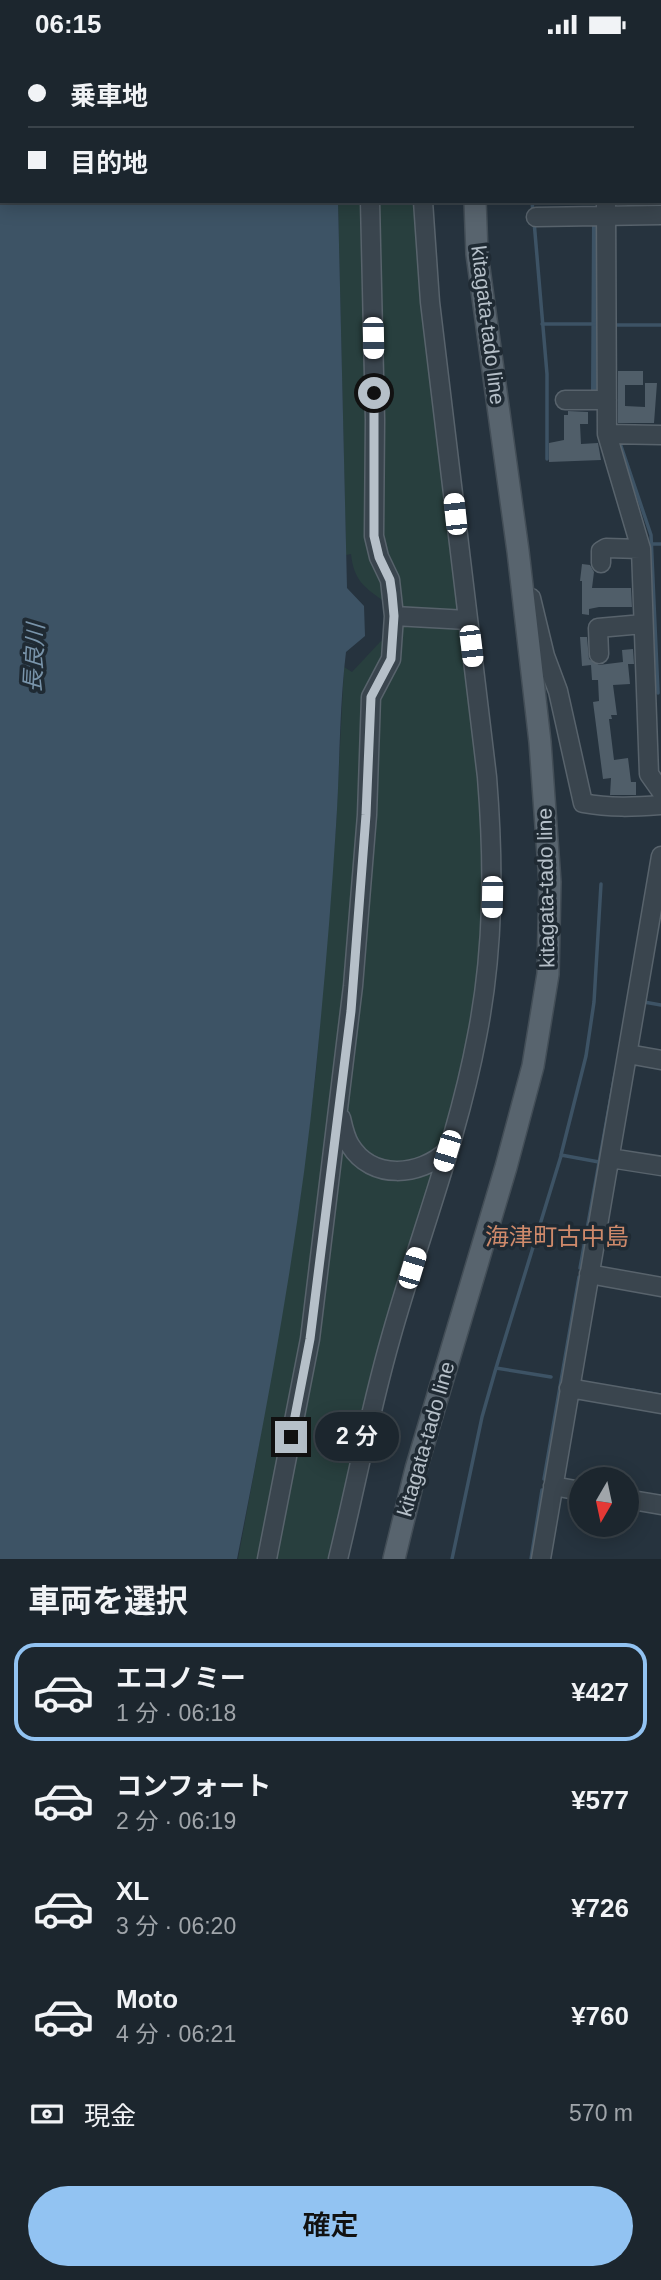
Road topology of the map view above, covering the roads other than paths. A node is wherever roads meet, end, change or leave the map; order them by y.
1 (370, 203) edge
2 (423, 203) edge
3 (475, 203) edge
4 (606, 208) edge
5 (661, 215) edge
6 (536, 217) dead end
7 (565, 400) dead end
8 (607, 400) junction
9 (607, 434) junction
10 (661, 435) edge
11 (641, 549) junction
12 (518, 551) junction
13 (601, 563) dead end
14 (394, 616) junction
15 (467, 620) junction
16 (643, 624) junction
17 (651, 649) edge
18 (599, 654) dead end
19 (661, 792) edge
20 (661, 804) edge
21 (661, 856) edge
22 (654, 950) edge
23 (628, 1054) junction
24 (661, 1060) edge
25 (339, 1112) junction
26 (447, 1151) junction
27 (610, 1158) junction
28 (661, 1166) edge
29 (589, 1274) junction
30 (661, 1287) edge
31 (569, 1388) junction
32 (661, 1404) edge
33 (416, 1469) junction
34 (553, 1486) junction
35 (569, 1489) edge
36 (639, 1501) edge
37 (661, 1505) edge
38 (267, 1559) edge
39 (338, 1559) edge
40 (394, 1559) edge
41 (406, 1559) edge
42 (541, 1559) edge

1 - 14 street
2 - 15 street
3 - 12 main road, kitagata-tado line
4 - 5 street
4 - 6 street
4 - 8 street
7 - 8 street
8 - 9 street
9 - 10 street
9 - 11 street
11 - 13 street
11 - 16 street
12 - 20 street
12 - 33 main road, kitagata-tado line
14 - 15 street
14 - 25 street
15 - 26 street
16 - 17 street
16 - 18 street
17 - 19 street
21 - 22 street
22 - 23 street
23 - 24 street
23 - 27 street
25 - 26 street
25 - 38 street
26 - 39 street
27 - 28 street
27 - 29 street
29 - 30 street
29 - 31 street
31 - 32 street
31 - 34 street
33 - 40 main road, kitagata-tado line
33 - 41 main road
34 - 35 street
34 - 42 street
36 - 37 street

